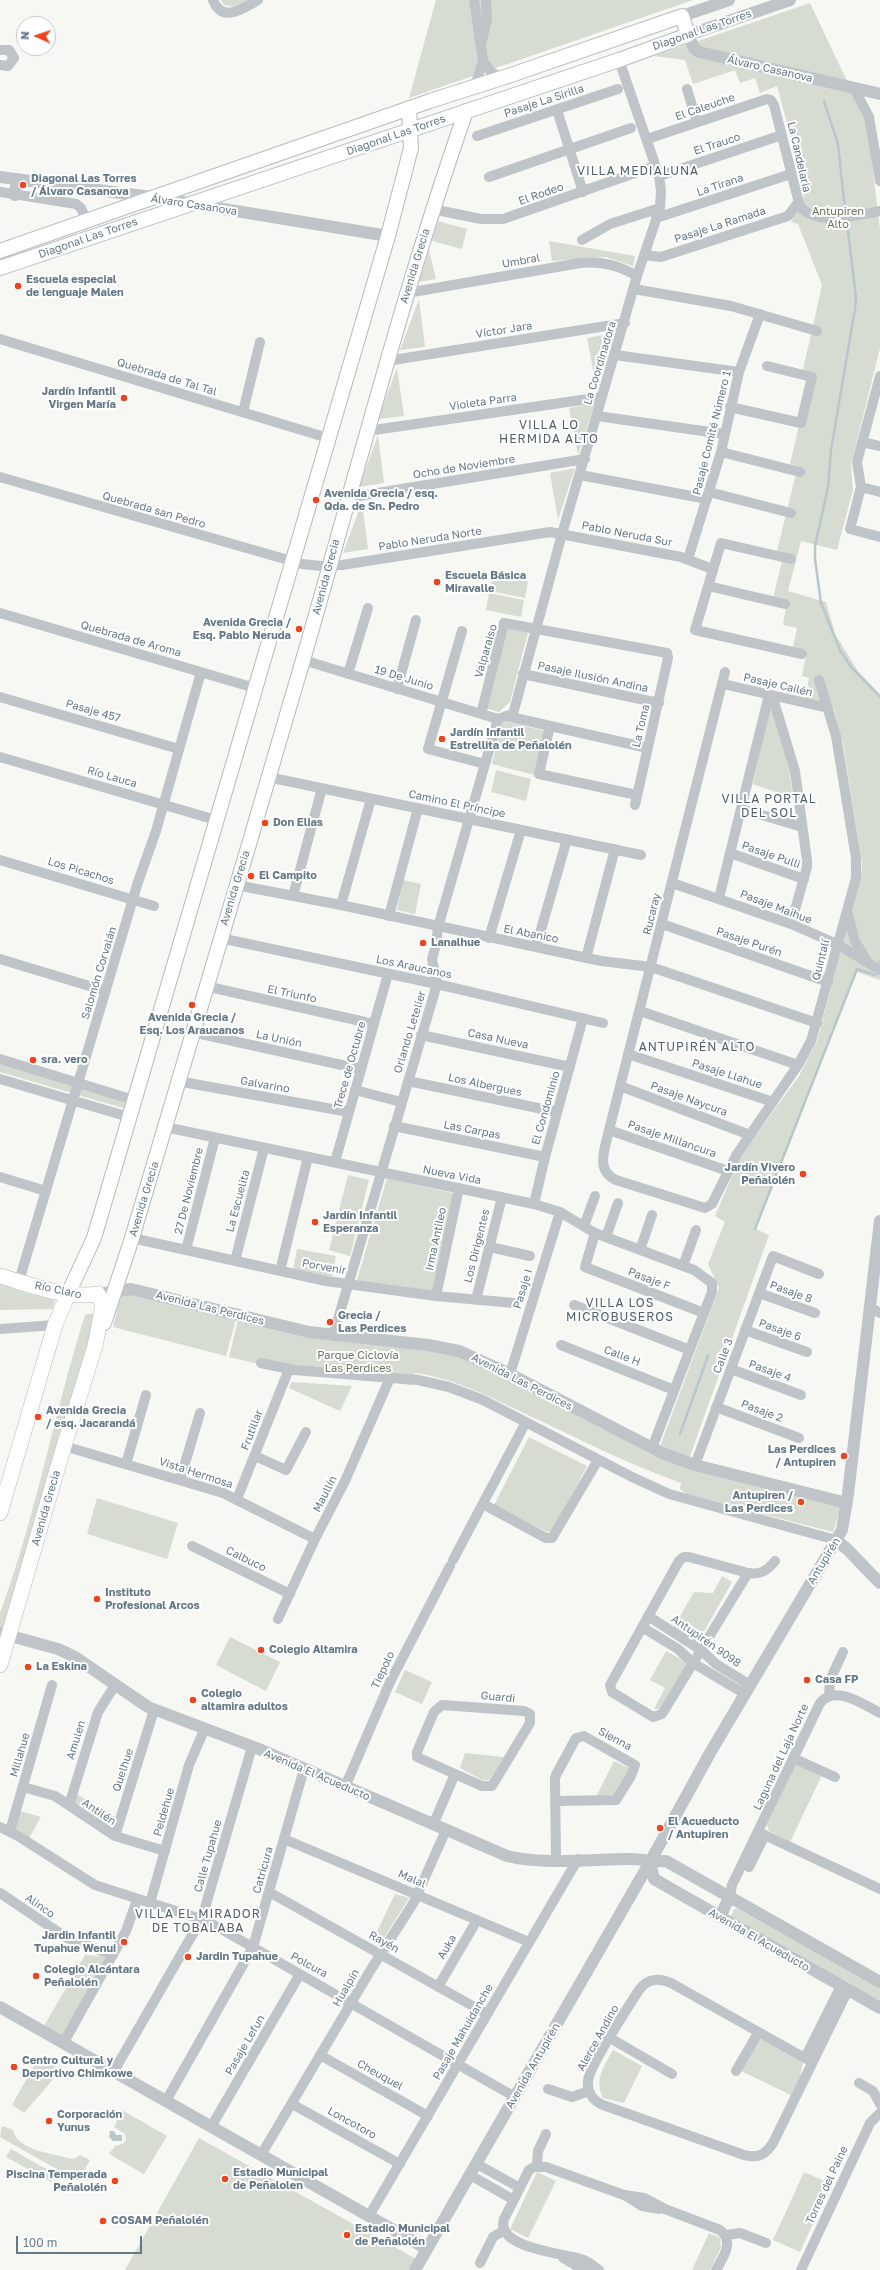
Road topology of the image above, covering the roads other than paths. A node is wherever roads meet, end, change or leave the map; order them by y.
1 (213, 0) edge
2 (258, 0) edge
3 (474, 0) edge
4 (486, 0) edge
5 (729, 0) edge
6 (790, 0) edge
7 (682, 16) junction
8 (688, 35) junction
9 (481, 44) junction
10 (0, 50) edge
11 (619, 60) junction
12 (483, 61) junction
13 (0, 65) edge
14 (502, 78) junction
15 (475, 86) junction
16 (854, 88) junction
17 (618, 89) dead end
18 (687, 89) dead end
19 (880, 94) edge
20 (771, 100) joint
21 (409, 108) junction
22 (557, 110) junction
23 (466, 111) junction
24 (697, 122) junction
25 (631, 128) dead end
26 (410, 130) junction
27 (782, 135) junction
28 (478, 136) dead end
29 (647, 139) junction
30 (569, 150) junction
31 (655, 166) junction
32 (791, 174) junction
33 (659, 176) junction
34 (0, 177) edge
35 (489, 177) dead end
36 (17, 179) junction
37 (880, 181) edge
38 (0, 192) edge
39 (583, 192) junction
40 (15, 195) junction
41 (151, 198) junction
42 (188, 204) junction
43 (797, 204) junction
44 (660, 208) junction
45 (432, 209) junction
46 (880, 211) edge
47 (656, 218) junction
48 (86, 220) junction
49 (388, 236) junction
50 (582, 240) dead end
51 (0, 251) edge
52 (644, 255) junction
53 (0, 268) edge
54 (638, 276) junction
55 (634, 289) junction
56 (407, 293) junction
57 (760, 314) junction
58 (625, 323) junction
59 (817, 331) dead end
60 (0, 339) edge
61 (260, 342) dead end
62 (615, 355) junction
63 (387, 361) junction
64 (767, 366) dead end
65 (740, 372) junction
66 (880, 376) edge
67 (602, 397) junction
68 (877, 398) edge
69 (730, 407) junction
70 (243, 412) junction
71 (597, 416) junction
72 (367, 431) junction
73 (724, 434) junction
74 (328, 438) junction
75 (862, 442) junction
76 (880, 446) edge
77 (721, 452) junction
78 (585, 460) junction
79 (800, 472) dead end
80 (580, 475) junction
81 (0, 477) edge
82 (861, 487) junction
83 (880, 492) edge
84 (708, 496) junction
85 (347, 498) junction
86 (791, 513) dead end
87 (562, 534) junction
88 (880, 536) edge
89 (688, 559) junction
90 (791, 559) dead end
91 (297, 563) junction
92 (329, 566) junction
93 (712, 569) junction
94 (708, 586) junction
95 (785, 604) dead end
96 (368, 608) dead end
97 (0, 613) edge
98 (416, 620) dead end
99 (535, 628) junction
100 (462, 631) dead end
101 (802, 654) dead end
102 (303, 660) junction
103 (201, 672) junction
104 (725, 672) dead end
105 (348, 674) junction
106 (523, 674) junction
107 (819, 680) dead end
108 (723, 684) junction
109 (255, 688) junction
110 (397, 688) junction
111 (771, 695) junction
112 (0, 697) edge
113 (442, 702) junction
114 (659, 703) junction
115 (828, 708) junction
116 (481, 714) junction
117 (502, 718) junction
118 (550, 726) junction
119 (648, 748) junction
120 (179, 749) junction
121 (0, 757) edge
122 (485, 764) junction
123 (268, 777) junction
124 (322, 788) junction
125 (371, 798) junction
126 (163, 804) junction
127 (418, 808) junction
128 (742, 809) junction
129 (468, 819) junction
130 (216, 820) junction
131 (802, 827) junction
132 (521, 830) junction
133 (567, 839) junction
134 (615, 849) junction
135 (730, 853) junction
136 (641, 855) dead end
137 (0, 860) edge
138 (804, 879) junction
139 (672, 882) junction
140 (236, 885) junction
141 (293, 896) junction
142 (719, 898) junction
143 (133, 899) junction
144 (341, 905) junction
145 (154, 906) dead end
146 (847, 910) junction
147 (389, 916) junction
148 (662, 924) junction
149 (791, 924) junction
150 (438, 927) junction
151 (220, 938) junction
152 (489, 938) junction
153 (838, 944) junction
154 (536, 947) junction
155 (586, 958) junction
156 (0, 959) edge
157 (868, 963) junction
158 (651, 967) junction
159 (880, 970) edge
160 (388, 974) junction
161 (828, 982) junction
162 (437, 984) junction
163 (205, 986) junction
164 (106, 991) junction
165 (640, 1011) junction
166 (583, 1018) junction
167 (602, 1023) dead end
168 (817, 1023) junction
169 (374, 1024) junction
170 (192, 1032) junction
171 (421, 1035) junction
172 (628, 1054) junction
173 (0, 1059) edge
174 (798, 1065) junction
175 (570, 1067) junction
176 (360, 1070) junction
177 (0, 1079) edge
178 (177, 1080) junction
179 (408, 1081) junction
180 (78, 1083) junction
181 (620, 1086) junction
182 (355, 1090) junction
183 (134, 1100) junction
184 (73, 1101) junction
185 (401, 1102) junction
186 (773, 1102) junction
187 (349, 1112) junction
188 (557, 1112) junction
189 (130, 1117) junction
190 (394, 1126) junction
191 (165, 1127) junction
192 (609, 1130) junction
193 (750, 1135) junction
194 (215, 1138) junction
195 (264, 1148) junction
196 (545, 1156) junction
197 (308, 1157) junction
198 (335, 1162) junction
199 (728, 1171) junction
200 (381, 1173) junction
201 (0, 1177) edge
202 (459, 1188) junction
203 (46, 1190) junction
204 (595, 1196) dead end
205 (502, 1197) junction
206 (618, 1203) dead end
207 (534, 1204) junction
208 (696, 1206) joint
209 (560, 1212) junction
210 (652, 1215) dead end
211 (880, 1220) edge
212 (584, 1226) junction
213 (696, 1230) dead end
214 (595, 1233) junction
215 (606, 1237) junction
216 (132, 1238) junction
217 (490, 1247) junction
218 (186, 1250) junction
219 (640, 1250) junction
220 (530, 1256) dead end
221 (235, 1261) junction
222 (683, 1266) junction
223 (280, 1271) junction
224 (819, 1274) dead end
225 (0, 1276) edge
226 (19, 1281) junction
227 (348, 1284) junction
228 (116, 1290) junction
229 (759, 1293) junction
230 (68, 1294) junction
231 (98, 1294) junction
232 (436, 1296) junction
233 (476, 1300) junction
234 (514, 1303) dead end
235 (574, 1305) dead end
236 (875, 1310) edge
237 (704, 1313) junction
238 (815, 1313) dead end
239 (56, 1325) junction
240 (0, 1329) edge
241 (745, 1330) junction
242 (333, 1336) junction
243 (561, 1345) dead end
244 (95, 1346) junction
245 (690, 1350) junction
246 (807, 1352) dead end
247 (261, 1363) dead end
248 (289, 1369) junction
249 (731, 1369) junction
250 (510, 1374) junction
251 (390, 1378) junction
252 (674, 1390) junction
253 (146, 1395) dead end
254 (801, 1395) dead end
255 (716, 1407) junction
256 (200, 1413) dead end
257 (526, 1422) junction
258 (306, 1432) dead end
259 (799, 1438) dead end
260 (64, 1446) junction
261 (652, 1448) junction
262 (255, 1456) junction
263 (598, 1460) junction
264 (126, 1464) junction
265 (695, 1464) junction
266 (180, 1480) junction
267 (237, 1500) junction
268 (847, 1503) junction
269 (483, 1504) junction
270 (0, 1513) edge
271 (315, 1539) junction
272 (836, 1540) junction
273 (192, 1546) dead end
274 (775, 1561) dead end
275 (748, 1573) junction
276 (880, 1583) edge
277 (290, 1594) junction
278 (648, 1616) junction
279 (278, 1619) dead end
280 (642, 1627) junction
281 (4, 1634) edge
282 (701, 1650) junction
283 (843, 1652) dead end
284 (693, 1663) junction
285 (0, 1665) edge
286 (52, 1685) dead end
287 (115, 1685) junction
288 (748, 1690) junction
289 (829, 1696) junction
290 (154, 1710) junction
291 (880, 1713) edge
292 (205, 1728) junction
293 (252, 1747) junction
294 (793, 1758) junction
295 (304, 1769) junction
296 (455, 1774) junction
297 (835, 1778) dead end
298 (23, 1787) junction
299 (345, 1787) junction
300 (555, 1802) junction
301 (69, 1805) junction
302 (433, 1824) junction
303 (0, 1827) edge
304 (446, 1830) junction
305 (10, 1831) junction
306 (762, 1834) junction
307 (115, 1836) junction
308 (284, 1839) junction
309 (165, 1851) junction
310 (578, 1859) junction
311 (556, 1860) junction
312 (650, 1862) junction
313 (880, 1889) edge
314 (269, 1892) junction
315 (0, 1893) edge
316 (418, 1894) junction
317 (730, 1896) junction
318 (137, 1900) junction
319 (150, 1904) junction
320 (720, 1917) junction
321 (202, 1918) junction
322 (477, 1920) junction
323 (529, 1942) junction
324 (253, 1947) junction
325 (381, 1954) junction
326 (113, 1955) junction
327 (300, 1974) junction
328 (880, 1982) edge
329 (438, 1987) junction
330 (845, 1988) junction
331 (351, 2003) junction
332 (0, 2007) edge
333 (880, 2008) edge
334 (487, 2014) junction
335 (758, 2033) junction
336 (610, 2038) junction
337 (64, 2042) junction
338 (320, 2055) junction
339 (809, 2060) junction
340 (458, 2064) junction
341 (114, 2071) junction
342 (736, 2071) dead end
343 (672, 2074) dead end
344 (858, 2083) dead end
345 (548, 2089) dead end
346 (589, 2091) junction
347 (515, 2097) junction
348 (166, 2101) junction
349 (292, 2104) junction
350 (880, 2104) edge
351 (880, 2113) edge
352 (428, 2116) junction
353 (211, 2127) junction
354 (546, 2134) dead end
355 (261, 2155) junction
356 (400, 2164) junction
357 (477, 2164) junction
358 (537, 2166) junction
359 (470, 2175) junction
360 (520, 2188) junction
361 (514, 2200) junction
362 (369, 2216) junction
363 (503, 2230) junction
364 (726, 2235) junction
365 (766, 2243) dead end
366 (427, 2249) junction
367 (480, 2263) dead end
368 (415, 2270) edge
369 (598, 2270) edge
370 (716, 2270) edge
371 (801, 2270) edge

1 - 2 street
3 - 9 street
4 - 9 street
5 - 7 street, Diagonal Las Torres
6 - 8 street, Diagonal Las Torres
7 - 8 main road, Álvaro Casanova
7 - 14 main road, Diagonal Las Torres
8 - 11 main road, Diagonal Las Torres
8 - 16 street, Álvaro Casanova
9 - 12 street
10 - 13 street
11 - 23 main road, Diagonal Las Torres
11 - 29 street, La Coordinadora
12 - 14 street
12 - 15 street
14 - 15 main road, Diagonal Las Torres
15 - 21 main road, Diagonal Las Torres
16 - 19 street, Álvaro Casanova
16 - 37 street
17 - 22 street, Pasaje La Sirilla
18 - 24 street
20 - 24 street, El Caleuche
20 - 27 street, La Candelaria
21 - 26 main road
21 - 41 main road, Diagonal Las Torres
22 - 28 street, Pasaje La Sirilla
22 - 30 street
23 - 26 main road, Diagonal Las Torres
23 - 45 main road, Avenida Grecia
24 - 29 street, El Caleuche
25 - 30 street
26 - 42 main road, Diagonal Las Torres
26 - 49 main road
27 - 32 street, La Candelaria
27 - 33 street, El Trauco
29 - 31 street, La Coordinadora
30 - 35 street
30 - 39 street
31 - 33 street, La Coordinadora
31 - 39 street, El Rodeo
32 - 43 street, La Candelaria
32 - 47 street, La Tirana
33 - 44 street, La Coordinadora
34 - 36 street, Álvaro Casanova
36 - 40 street
36 - 41 street, Álvaro Casanova
38 - 40 street
39 - 45 street, El Rodeo
40 - 48 street
41 - 42 street, Álvaro Casanova
41 - 48 main road, Diagonal Las Torres
42 - 49 street, Álvaro Casanova
42 - 53 main road, Diagonal Las Torres
43 - 46 street, La Candelaria
43 - 52 street, Pasaje La Ramada
44 - 47 street, La Coordinadora
44 - 50 street
45 - 56 main road, Avenida Grecia
47 - 52 street, La Coordinadora
48 - 51 main road, Diagonal Las Torres
49 - 74 main road
52 - 54 street, La Coordinadora
54 - 55 street, La Coordinadora
54 - 56 street, Umbral
55 - 57 street
55 - 58 street, La Coordinadora
56 - 63 main road, Avenida Grecia
57 - 59 street
57 - 65 street, Pasaje Comité Número 1
58 - 62 street, La Coordinadora
58 - 63 street, Víctor Jara
60 - 70 street, Quebrada de Tal Tal
61 - 70 street
62 - 65 street
62 - 67 street, La Coordinadora
63 - 72 main road, Avenida Grecia
64 - 69 street
65 - 69 street, Pasaje Comité Número 1
66 - 68 street
67 - 71 street, La Coordinadora
67 - 72 street, Violeta Parra
68 - 75 street
69 - 73 street, Pasaje Comité Número 1
70 - 74 street, Quebrada de Tal Tal
71 - 73 street
71 - 78 street, La Coordinadora
72 - 85 main road, Avenida Grecia
73 - 77 street, Pasaje Comité Número 1
74 - 91 main road
75 - 76 street
75 - 82 street
77 - 79 street
77 - 84 street, Pasaje Comité Número 1
78 - 80 street, La Coordinadora
78 - 85 street, Ocho de Noviembre
80 - 84 street
80 - 87 street, La Coordinadora
81 - 91 street, Quebrada san Pedro
82 - 83 street
82 - 88 street
84 - 86 street
84 - 89 street, Pasaje Comité Número 1
85 - 92 main road, Avenida Grecia
87 - 89 street, Pablo Neruda Sur
87 - 92 street, Pablo Neruda Norte
87 - 99 street, La Coordinadora
89 - 93 street, Pablo Neruda Sur
90 - 93 street
91 - 92 street, Pablo Neruda Norte
91 - 109 main road
92 - 102 main road, Avenida Grecia
93 - 94 street
94 - 95 street
94 - 101 street
96 - 105 street
97 - 103 street, Quebrada de Aroma
98 - 110 street
99 - 106 street, La Coordinadora
99 - 114 street, La Toma
99 - 116 street, Valparaiso
100 - 113 street
102 - 105 street, 19 De Junio
102 - 123 main road, Avenida Grecia
103 - 109 street, Quebrada de Aroma
103 - 120 street, Salomón Corvalán
104 - 108 street, Rucaray
105 - 110 street, 19 De Junio
106 - 114 street, Pasaje Ilusión Andina
106 - 117 street, Orlando Letelier
107 - 115 street, Quintalí
108 - 111 street, Pasaje Cailén
108 - 139 street, Rucaray
109 - 130 main road
110 - 113 street, 19 De Junio
111 - 115 street, Pasaje Cailén
111 - 128 street
111 - 131 street
112 - 120 street, Pasaje 457
113 - 116 street, 19 De Junio
113 - 122 street
114 - 119 street, La Toma
115 - 146 street, Quintalí
116 - 117 street, 19 De Junio
117 - 118 street, 19 De Junio
117 - 122 street, Orlando Letelier
118 - 119 street, 19 De Junio
118 - 119 street, La Toma
120 - 126 street, Salomón Corvalán
121 - 126 street, Río Lauca
122 - 129 street, Orlando Letelier
123 - 124 street, Camino El Príncipe
123 - 140 main road, Avenida Grecia
124 - 125 street, Camino El Príncipe
124 - 141 street
125 - 127 street, Camino El Príncipe
125 - 144 street
126 - 130 street, Río Lauca
126 - 143 street, Salomón Corvalán
127 - 129 street, Camino El Príncipe
127 - 147 street
128 - 131 street
128 - 135 street
129 - 132 street, Camino El Príncipe
129 - 150 street, Orlando Letelier
130 - 183 main road
131 - 138 street
132 - 133 street, Camino El Príncipe
132 - 152 street
133 - 134 street, Camino El Príncipe
133 - 154 street
134 - 136 street, Camino El Príncipe
134 - 155 street
135 - 138 street, Pasaje Pulli
135 - 142 street
137 - 143 street, Los Picachos
138 - 149 street
139 - 142 street, Pasaje Maihue
139 - 148 street, Rucaray
140 - 141 street, El Abanico
140 - 151 main road, Avenida Grecia
141 - 144 street, El Abanico
142 - 149 street, Pasaje Maihue
143 - 145 street, Los Picachos
143 - 164 street, Salomón Corvalán
144 - 147 street, El Abanico
146 - 153 street, Quintalí
146 - 157 street, Pasaje Maihue
147 - 150 street, El Abanico
148 - 158 street, Rucaray
148 - 161 street, Pasaje Purén
149 - 153 street, Pasaje Maihue
150 - 152 street, El Abanico
150 - 162 street, Orlando Letelier
151 - 160 street, Los Araucanos
151 - 163 main road, Avenida Grecia
152 - 154 street, El Abanico
153 - 157 street, Pasaje Maihue
153 - 161 street, Quintalí
154 - 155 street, El Abanico
155 - 158 street, El Abanico
156 - 164 street
157 - 159 street, Pasaje Maihue
158 - 165 street, Rucaray
158 - 168 street, El Abanico
160 - 162 street, Los Araucanos
160 - 169 street, Trece de Octubre
161 - 168 street, Quintalí
162 - 166 street, Los Araucanos
162 - 171 street, Orlando Letelier
163 - 169 street, El Triunfo
163 - 170 main road, Avenida Grecia
164 - 180 street, Salomón Corvalán
165 - 172 street, Rucaray
165 - 174 street
166 - 167 street, Los Araucanos
166 - 175 street, El Condominio
168 - 174 street, Quintalí
169 - 176 street, Trece de Octubre
170 - 176 street, La Unión
170 - 178 main road, Avenida Grecia
171 - 175 street, Casa Nueva
171 - 179 street, Orlando Letelier
172 - 181 street, Rucaray
172 - 186 street, Pasaje Llahue
173 - 180 street
174 - 186 street, Quintalí
175 - 188 street, El Condominio
176 - 182 street, Trece de Octubre
177 - 184 street
178 - 187 street, Galvarino
178 - 191 main road, Avenida Grecia
179 - 185 street, Orlando Letelier
179 - 188 street, Los Albergues
180 - 183 street
180 - 184 street, Salomón Corvalán
181 - 192 street, Rucaray
181 - 193 street, Pasaje Naycura
182 - 185 street
182 - 187 street, Trece de Octubre
183 - 189 main road
184 - 189 street
184 - 203 street, Salomón Corvalán
185 - 190 street, Orlando Letelier
186 - 193 street, Quintalí
187 - 198 street, Trece de Octubre
188 - 196 street, El Condominio
189 - 230 main road
190 - 196 street, Las Carpas
190 - 200 street, Orlando Letelier
191 - 194 street, Nueva Vida
191 - 216 main road, Avenida Grecia
192 - 199 street, Pasaje Millancura
192 - 208 street, Rucaray
193 - 199 street, Quintalí
194 - 195 street, Nueva Vida
194 - 218 street, 27 De Noviembre
195 - 197 street, Nueva Vida
195 - 221 street, La Escuelita
196 - 207 street, El Condominio
197 - 198 street, Nueva Vida
197 - 223 street
198 - 200 street, Nueva Vida
199 - 208 street, Quintalí
200 - 202 street, Nueva Vida
200 - 227 street, Orlando Letelier
201 - 203 street
202 - 205 street, Nueva Vida
202 - 232 street, Irma Antileo
203 - 226 street, Salomón Corvalán
204 - 212 street
205 - 207 street, Nueva Vida
205 - 217 street, Los Dirigentes
206 - 215 street
207 - 209 street, Nueva Vida
209 - 212 street, Nueva Vida
209 - 250 street, Pasaje I
210 - 219 street
211 - 236 street, Antupirén
212 - 214 street, Nueva Vida
213 - 222 street
214 - 215 street, Nueva Vida
214 - 237 street, Pasaje F
215 - 219 street, Nueva Vida
216 - 218 street, Porvenir
216 - 228 main road, Avenida Grecia
217 - 220 street
217 - 233 street, Los Dirigentes
218 - 221 street, Porvenir
219 - 222 street, Nueva Vida
221 - 223 street, Porvenir
222 - 237 street, Nueva Vida
223 - 227 street, Porvenir
224 - 229 street, Calle 3
225 - 226 main road, Río Claro
226 - 230 main road, Río Claro
227 - 232 street, Porvenir
227 - 242 street, Orlando Letelier
228 - 231 street, Río Claro
228 - 242 street, Avenida Las Perdices
228 - 244 main road, Avenida Grecia
229 - 238 street, Pasaje 8
229 - 241 street, Calle 3
230 - 231 main road, Río Claro
230 - 239 main road
231 - 244 main road
232 - 233 street, Porvenir
233 - 234 street, Porvenir
235 - 245 street
236 - 268 street, Antupirén
237 - 245 street
239 - 240 street
239 - 270 main road
241 - 246 street, Pasaje 6
241 - 249 street, Calle 3
242 - 250 street, Avenida Las Perdices
243 - 252 street, Calle H
244 - 260 main road, Avenida Grecia
245 - 252 street
247 - 248 street
248 - 251 street
248 - 262 street, Frutillar
249 - 254 street, Pasaje 4
249 - 255 street, Calle 3
250 - 261 street, Avenida Las Perdices
251 - 257 street
251 - 271 street, Maullín
252 - 261 street
253 - 264 street
255 - 259 street, Pasaje 2
255 - 265 street, Calle 3
256 - 266 street
257 - 263 street
257 - 269 street, Tiepolo
258 - 262 street
260 - 264 street, Vista Hermosa
260 - 281 main road, Avenida Grecia
261 - 265 street, Avenida Las Perdices
262 - 267 street, Frutillar
263 - 269 street
263 - 272 street
264 - 266 street, Vista Hermosa
265 - 268 street, Avenida Las Perdices
266 - 267 street, Vista Hermosa
267 - 271 street, Vista Hermosa
268 - 272 street, Antupirén
269 - 299 street, Tiepolo
271 - 277 street, Maullín
272 - 276 street
272 - 288 street, Antupirén
273 - 277 street, Calbuco
274 - 275 street
275 - 278 street
275 - 282 street
277 - 279 street, Maullín
278 - 280 street
278 - 282 street, Antupirén 9098
280 - 284 street, Antupirén 9098
280 - 284 street
281 - 285 main road, Avenida Grecia
281 - 287 street, Avenida El Acueducto
282 - 284 street
282 - 288 street, Antupirén 9098
283 - 289 street
284 - 288 street, Antupirén 9098
286 - 298 street, Millahue
287 - 290 street, Avenida El Acueducto
287 - 301 street, Amulen
288 - 312 street, Antupirén
289 - 291 street
289 - 294 street, Laguna del Laja Norte
290 - 292 street, Avenida El Acueducto
290 - 307 street, Quelhue
292 - 293 street, Avenida El Acueducto
292 - 309 street, Peldehue
293 - 295 street, Avenida El Acueducto
293 - 321 street, Calle Tupahue
294 - 297 street
294 - 306 street, Laguna del Laja Norte
295 - 299 street, Avenida El Acueducto
295 - 308 street, Catricura
296 - 296 street, Guardi
296 - 302 street
298 - 301 street, Antilén
298 - 305 street, Millahue
299 - 302 street, Avenida El Acueducto
300 - 300 street, Sienna
300 - 311 street, Sienna
301 - 307 street, Antilén
302 - 304 street, Avenida El Acueducto
303 - 305 street, Polcura
304 - 311 street, Avenida El Acueducto
304 - 316 street, Hualpín
305 - 318 street, Polcura
306 - 313 street
306 - 317 street, Laguna del Laja Norte
307 - 309 street, Antilén
308 - 314 street, Catricura
308 - 316 street, Malal
309 - 319 street, Peldehue
310 - 311 street, Avenida El Acueducto
310 - 312 street, Avenida El Acueducto
310 - 323 street, Pasaje Mahuidanche
312 - 317 street, Avenida El Acueducto
312 - 320 street, Avenida El Acueducto
312 - 347 street, Avenida Antupirén
314 - 324 street, Catricura
314 - 325 street, Rayén
315 - 326 street, Alinco
316 - 322 street, Malal
316 - 325 street, Hualpín
317 - 320 street
317 - 328 street, Avenida El Acueducto
318 - 319 street, Polcura
318 - 326 street
319 - 321 street, Polcura
320 - 330 street, Avenida El Acueducto
321 - 324 street, Polcura
321 - 341 street, Calle Tupahue
322 - 323 street, Malal
322 - 329 street, Auka
323 - 334 street, Pasaje Mahuidanche
324 - 327 street, Polcura
324 - 348 street, Catricura
325 - 329 street, Rayén
325 - 331 street, Hualpín
326 - 337 street
327 - 331 street, Polcura
327 - 353 street, Pasaje Lefun
329 - 334 street, Rayén
330 - 333 street, Avenida El Acueducto
330 - 339 street
331 - 338 street, Hualpín
331 - 340 street, Polcura
332 - 337 street
334 - 340 street, Pasaje Mahuidanche
335 - 336 street, Alerce Andino
335 - 339 street, Alerce Andino
335 - 342 street
336 - 343 street
336 - 346 street, Alerce Andino
337 - 341 street
338 - 349 street, Hualpín
338 - 352 street, Cheuquel
339 - 346 street
340 - 347 street, Polcura
340 - 352 street, Pasaje Mahuidanche
341 - 348 street
344 - 350 street
345 - 346 street
347 - 357 street, Avenida Antupirén
348 - 353 street
349 - 355 street, Hualpín
349 - 356 street, Loncotoro
351 - 371 street, Torres del Paine
352 - 356 street, Pasaje Mahuidanche
353 - 355 street
354 - 358 street
355 - 362 street
356 - 362 street, Pasaje Mahuidanche
357 - 359 street, Avenida Antupirén
357 - 360 street
358 - 360 street
358 - 364 street
359 - 361 street
359 - 366 street, Avenida Antupirén
360 - 361 street
361 - 363 street
362 - 366 street
363 - 367 street
363 - 369 street
364 - 365 street
364 - 370 street
366 - 368 street, Avenida Antupirén

